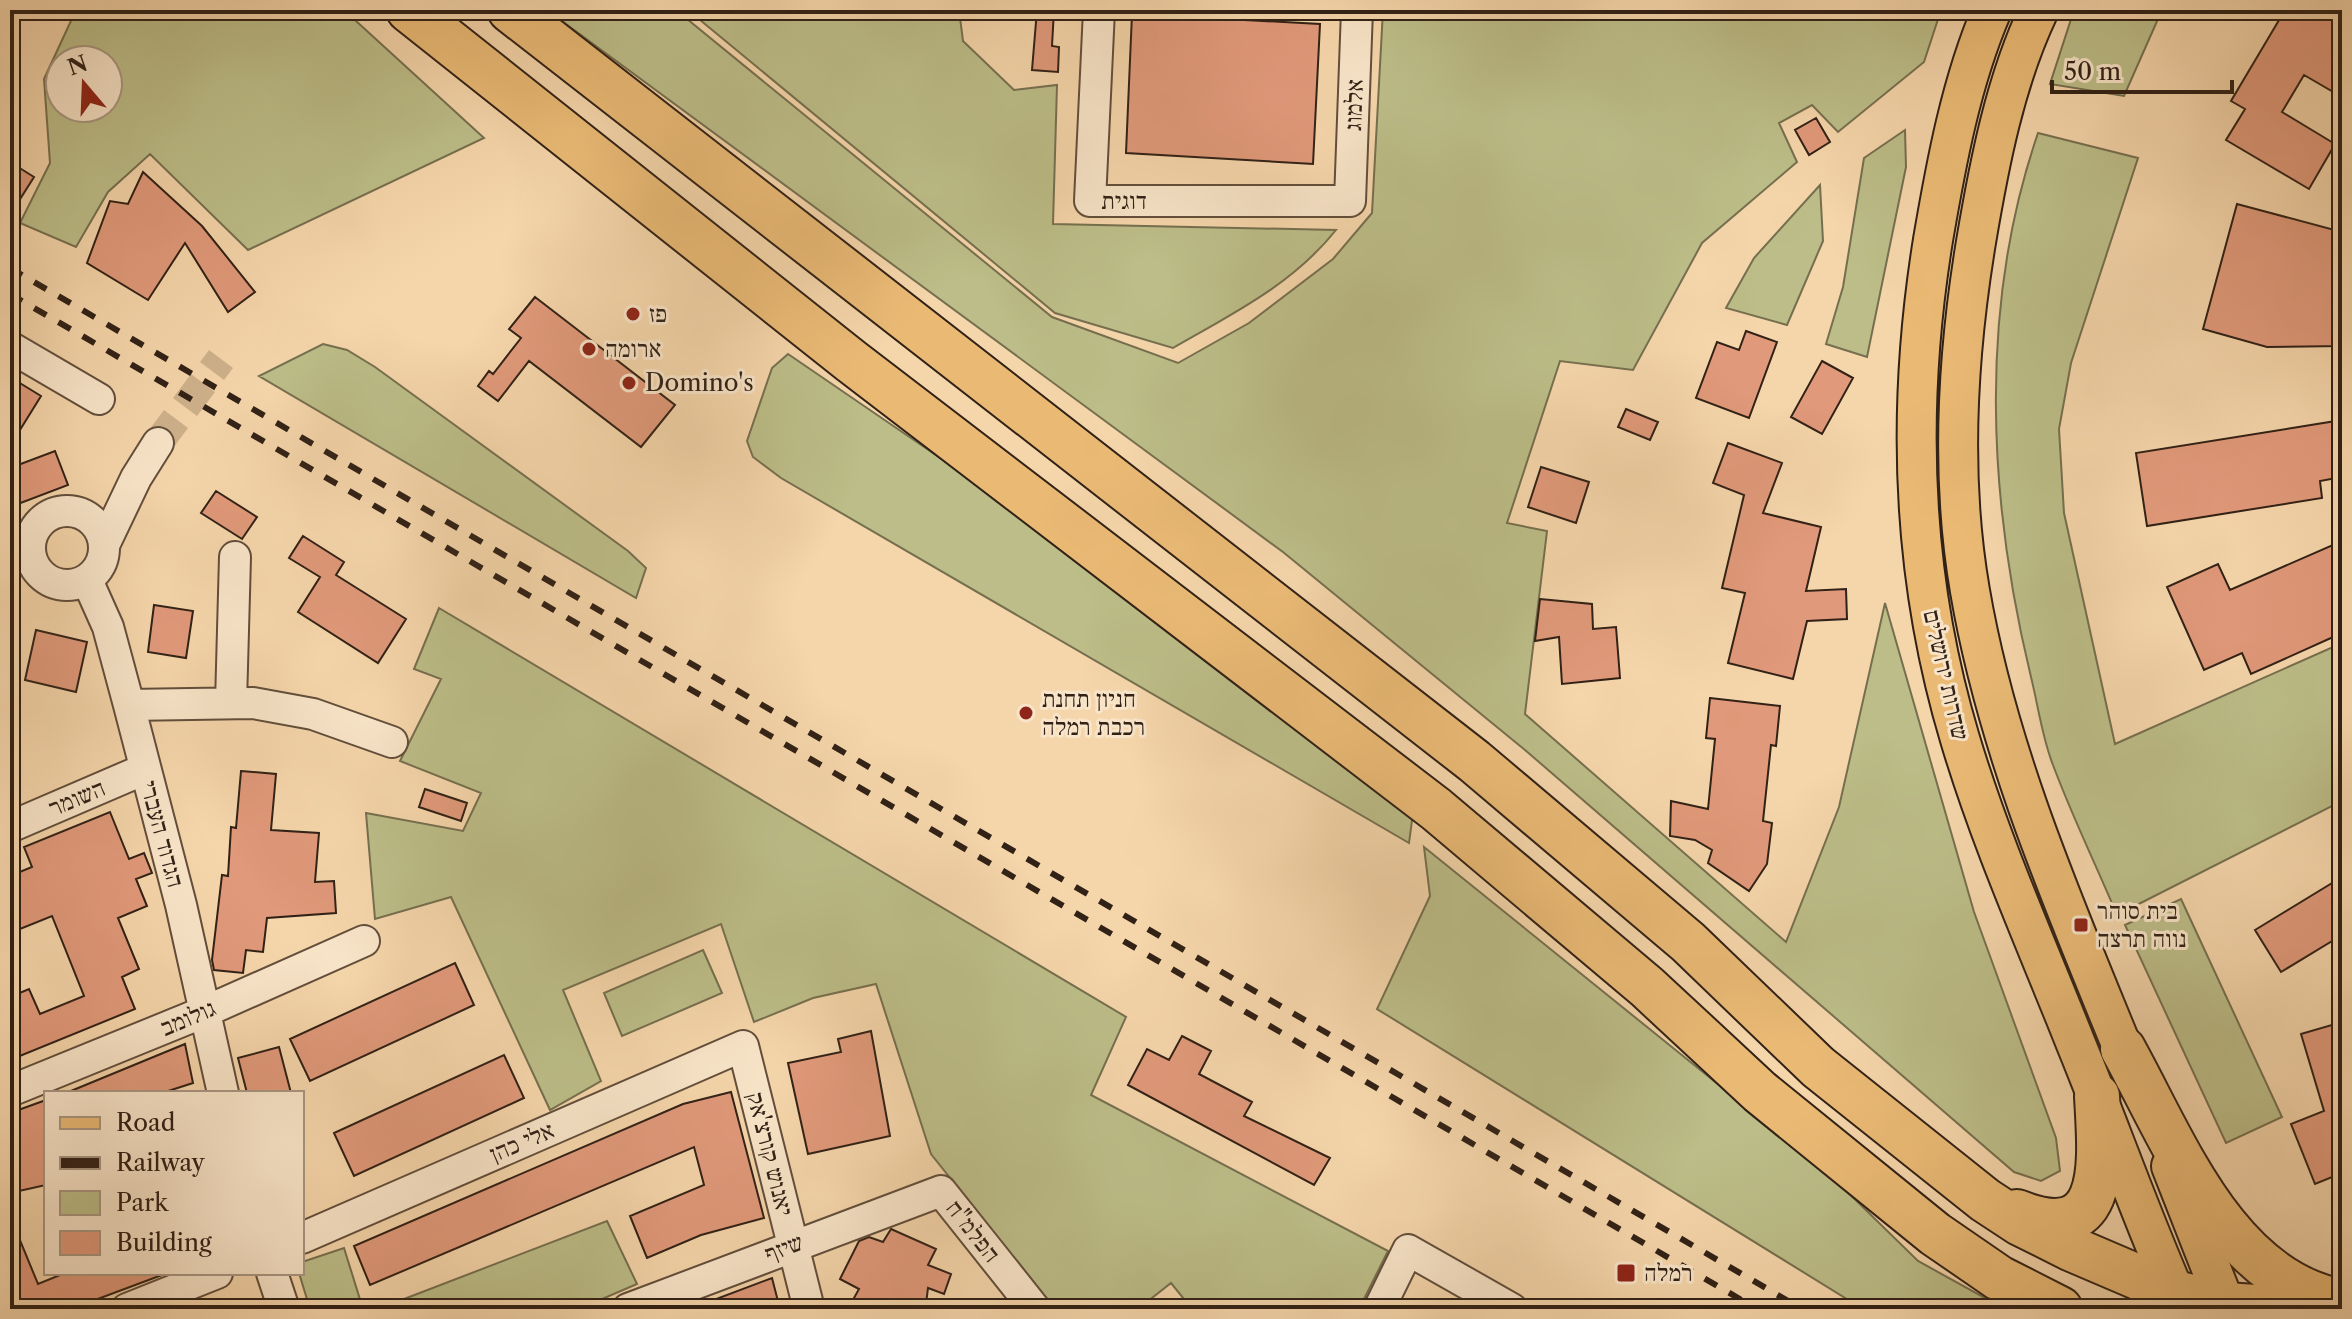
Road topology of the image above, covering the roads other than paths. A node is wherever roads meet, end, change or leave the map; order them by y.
1 (409, 10) edge
2 (510, 10) edge
3 (1099, 10) edge
4 (1357, 10) edge
5 (1992, 10) edge
6 (2039, 10) edge
7 (1350, 201) joint
8 (10, 347) edge
9 (99, 399) dead end
10 (158, 443) tunnel mouth
11 (136, 478) junction
12 (52, 517) junction
13 (10, 532) edge
14 (105, 543) junction
15 (235, 557) dead end
16 (22, 566) edge
17 (87, 580) junction
18 (231, 703) junction
19 (129, 705) junction
20 (392, 742) dead end
21 (145, 769) junction
22 (10, 827) edge
23 (364, 941) dead end
24 (204, 1012) junction
25 (743, 1046) joint
26 (2123, 1049) junction
27 (10, 1091) edge
28 (223, 1091) edge
29 (2097, 1096) junction
30 (941, 1191) joint
31 (1985, 1200) junction
32 (304, 1237) edge
33 (792, 1245) junction
34 (1972, 1261) junction
35 (213, 1275) edge
36 (273, 1275) edge
37 (2179, 1301) edge
38 (162, 1302) edge
39 (2342, 1302) edge
40 (2226, 1307) edge
41 (127, 1309) edge
42 (284, 1309) edge
43 (628, 1309) edge
44 (809, 1309) edge
45 (1035, 1309) edge
46 (1379, 1309) edge
47 (1512, 1309) edge
48 (2039, 1309) edge
49 (2060, 1309) edge
50 (2287, 1309) edge

1 - 34 highway
2 - 31 highway
3 - 7 street, דוגית
4 - 7 street, אלמוג
5 - 29 main road, שדרות ירושלים
6 - 26 main road, שדרות ירושלים
8 - 9 street
10 - 11 street
11 - 12 street
11 - 14 street
12 - 13 street
12 - 14 street
12 - 16 street
14 - 17 street
15 - 18 street
16 - 17 street
17 - 19 street, הגדוד העברי
18 - 19 street
18 - 20 street
19 - 21 street, הגדוד העברי
21 - 22 street, השומר
21 - 24 street, הגדוד העברי
23 - 24 street, גולומב
24 - 27 street, גולומב
24 - 28 street, הגדוד העברי
25 - 32 street, אלי כהן
25 - 33 street, יאנוש קורצ'אק
26 - 39 highway
26 - 40 main road, שדרות ירושלים
29 - 31 highway
29 - 37 main road, שדרות ירושלים
30 - 33 street, שיזף
30 - 45 street, הפלמ"ח
31 - 37 highway
33 - 43 street, שיזף
33 - 44 street, יאנוש קורצ'אק
34 - 48 highway
34 - 49 highway
35 - 38 street
36 - 42 street
37 - 40 highway
38 - 41 street
40 - 50 highway
46 - 47 street

